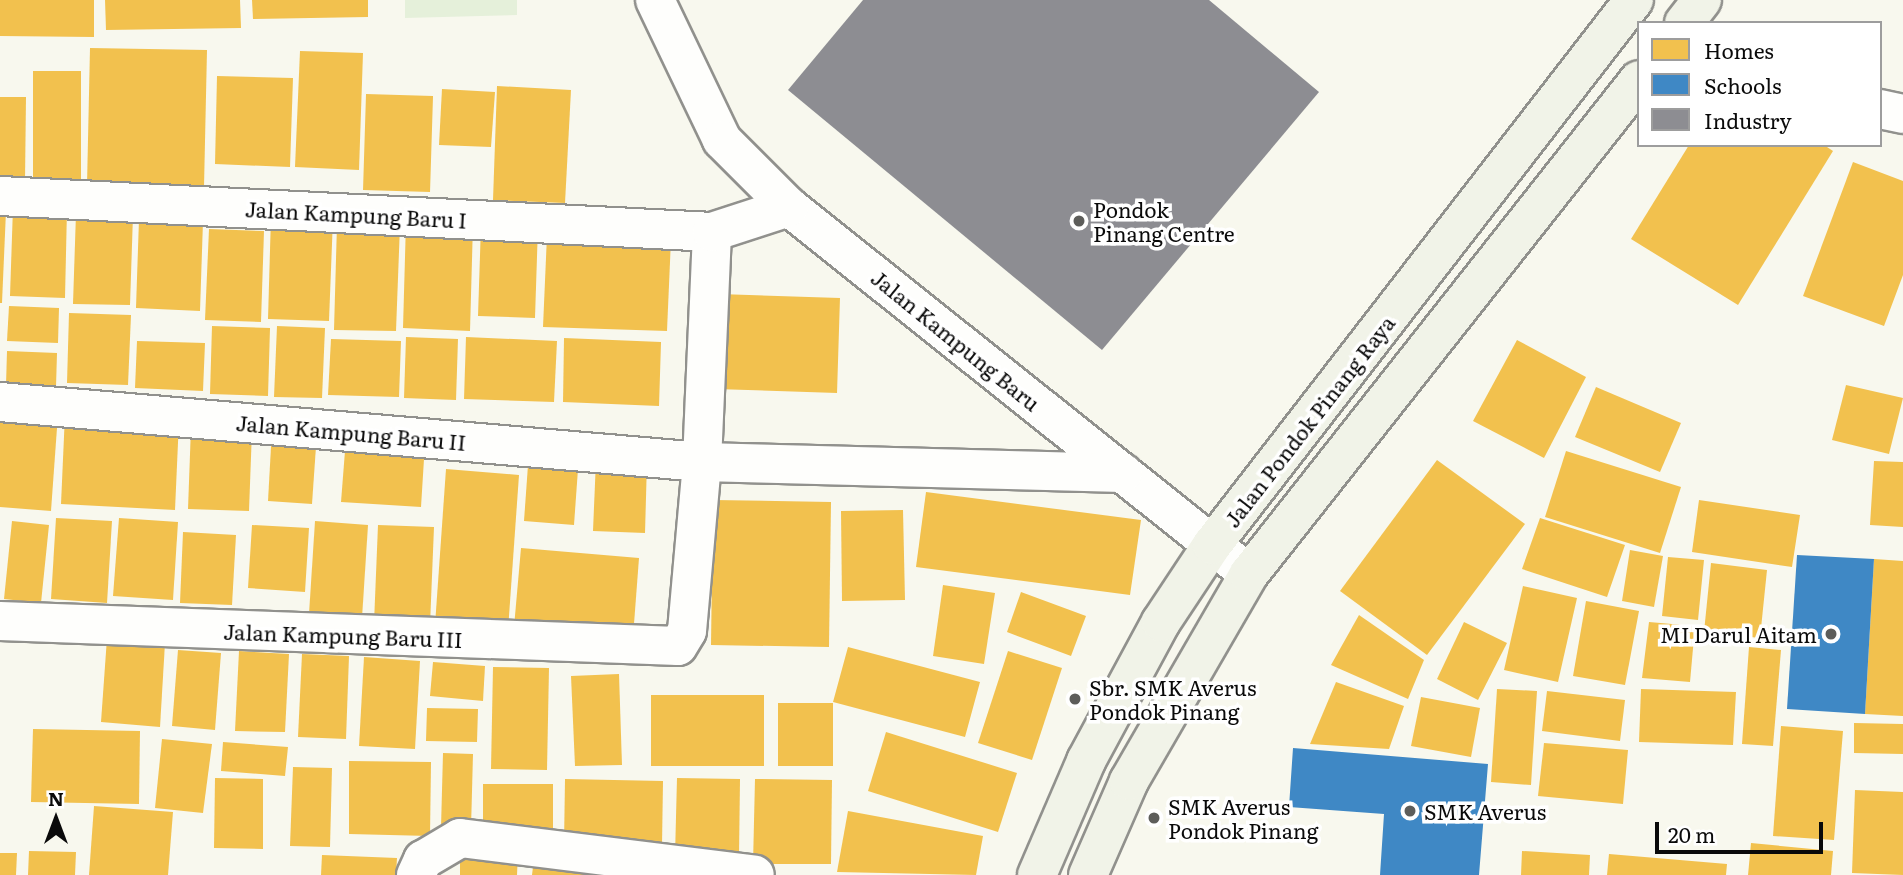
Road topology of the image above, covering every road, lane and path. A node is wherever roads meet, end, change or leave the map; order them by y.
1 (656, 0) edge
2 (1634, 0) edge
3 (1702, 0) edge
4 (1686, 21) edge
5 (1637, 83) edge
6 (1882, 109) edge
7 (1903, 114) edge
8 (0, 196) edge
9 (789, 207) junction
10 (712, 232) junction
11 (0, 402) edge
12 (702, 462) junction
13 (1123, 473) junction
14 (1212, 545) junction
15 (1250, 574) junction
16 (0, 621) edge
17 (416, 875) edge
18 (755, 875) edge
19 (1037, 875) edge
20 (1088, 875) edge

1 - 9 street, Jalan Kampung Baru
2 - 14 main road, Jalan Pondok Pinang Raya
3 - 4 main road
5 - 15 main road
6 - 7 street
8 - 10 street, Jalan Kampung Baru I
9 - 10 street
9 - 13 street, Jalan Kampung Baru
10 - 12 street
11 - 12 street, Jalan Kampung Baru II
12 - 13 street
12 - 16 street, Jalan Kampung Baru III
13 - 14 street, Jalan Kampung Baru
14 - 15 street, Jalan Kampung Baru
14 - 19 main road, Jalan Pondok Pinang Raya
15 - 20 main road
17 - 18 street

